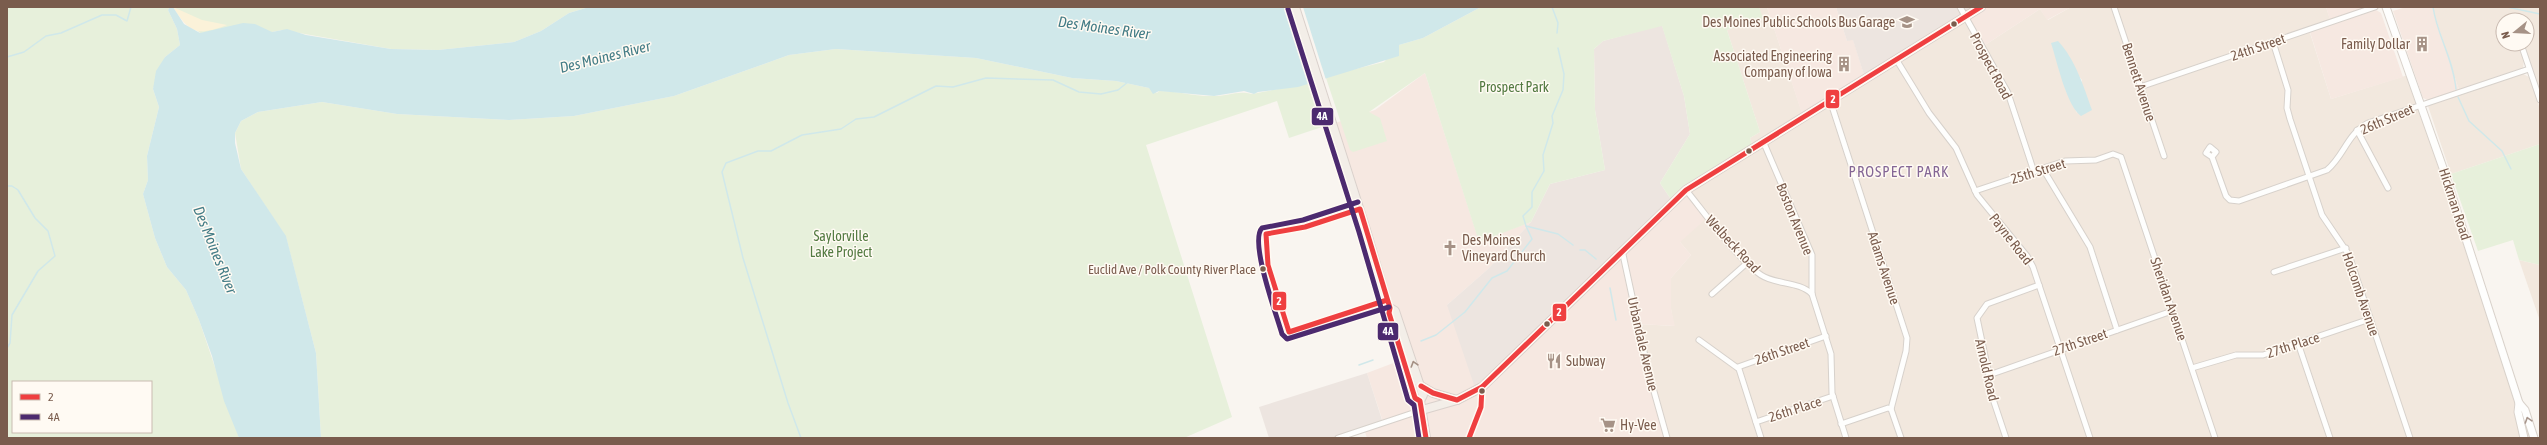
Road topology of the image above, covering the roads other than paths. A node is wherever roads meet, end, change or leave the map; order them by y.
1 (1295, 7) edge
2 (1960, 7) edge
3 (1981, 7) edge
4 (2114, 7) edge
5 (2375, 7) edge
6 (2386, 7) edge
7 (1965, 17) junction
8 (2273, 42) junction
9 (2524, 52) edge
10 (1896, 59) junction
11 (2530, 69) junction
12 (2140, 87) junction
13 (1830, 100) junction
14 (2540, 100) edge
15 (2420, 105) junction
16 (2357, 130) junction
17 (1763, 141) junction
18 (2164, 156) dead end
19 (2212, 157) dead end
20 (2123, 159) joint
21 (2043, 168) junction
22 (2034, 172) junction
23 (2309, 177) junction
24 (2388, 188) dead end
25 (1686, 190) junction
26 (1975, 191) junction
27 (2346, 248) junction
28 (1622, 250) junction
29 (1747, 263) junction
30 (2274, 272) dead end
31 (2040, 285) junction
32 (1712, 294) dead end
33 (1812, 294) junction
34 (1390, 308) junction
35 (2172, 311) junction
36 (2370, 319) junction
37 (2117, 330) junction
38 (1826, 336) junction
39 (1699, 340) dead end
40 (2298, 343) junction
41 (2060, 349) junction
42 (1738, 367) junction
43 (2192, 368) junction
44 (1988, 375) junction
45 (1421, 386) junction
46 (1482, 387) junction
47 (1833, 396) junction
48 (1457, 400) junction
49 (1420, 401) junction
50 (2519, 403) junction
51 (1891, 409) junction
52 (1422, 410) junction
53 (1756, 422) junction
54 (1842, 424) junction
55 (1338, 438) edge
56 (1426, 438) edge
57 (1469, 438) edge
58 (1667, 438) edge
59 (1761, 438) edge
60 (1846, 438) edge
61 (1902, 438) edge
62 (2006, 438) edge
63 (2090, 438) edge
64 (2215, 438) edge
65 (2330, 438) edge
66 (2410, 438) edge
67 (2524, 438) edge
68 (2534, 438) edge

1 - 34 main road
2 - 7 street, Prospect Road
3 - 7 main road
4 - 12 street, Bennett Avenue
5 - 8 street, 24th Street
6 - 15 main road, Hickman Road
7 - 10 main road
7 - 22 street, Prospect Road
8 - 12 street, 24th Street
8 - 23 street, Holcomb Avenue
9 - 11 street
10 - 13 main road
10 - 26 street, Payne Road
11 - 14 street
11 - 15 street, 26th Street
12 - 18 street, Bennett Avenue
13 - 17 main road
13 - 51 street, Adams Avenue
15 - 16 street, 26th Street
15 - 50 main road, Hickman Road
16 - 23 street, 26th Street
16 - 24 street
17 - 25 main road
17 - 33 street, Boston Avenue
19 - 23 street, 26th Street
20 - 21 street, 25th Street
20 - 35 street, Sheridan Avenue
21 - 22 street, 25th Street
21 - 37 street
22 - 26 street, 25th Street
23 - 27 street, Holcomb Avenue
25 - 28 main road
25 - 29 street, Welbeck Road
26 - 31 street, Payne Road
27 - 30 street
27 - 36 street, Holcomb Avenue
28 - 46 main road
28 - 58 street, Urbandale Avenue
29 - 32 street
29 - 33 street, Welbeck Road
31 - 41 street, Payne Road
31 - 44 street, Arnold Road
33 - 38 street, Boston Avenue
45 -> 34 main road
34 - 49 main road
35 - 37 street, 27th Street
35 - 43 street, Sheridan Avenue
36 - 40 street, 27th Place
36 - 66 street, Holcomb Avenue
37 - 41 street, 27th Street
38 - 42 street, 26th Street
38 - 47 street, Boston Avenue
39 - 42 street
40 - 43 street, 27th Place
40 - 65 street
41 - 44 street, 27th Street
41 - 63 street, Payne Road
42 - 53 street
43 - 64 street, Sheridan Avenue
44 - 62 street, Arnold Road
45 - 48 main road
45 - 49 main road
46 - 48 main road
46 - 57 street
47 - 53 street, 26th Place
47 - 54 street, Boston Avenue
48 - 52 main road
49 - 52 main road
50 - 67 main road, Hickman Road
68 -> 50 main road, Hickman Road
51 - 54 street
51 - 61 street
52 - 55 street
52 - 56 main road
53 - 59 street
54 - 60 street, Boston Avenue

